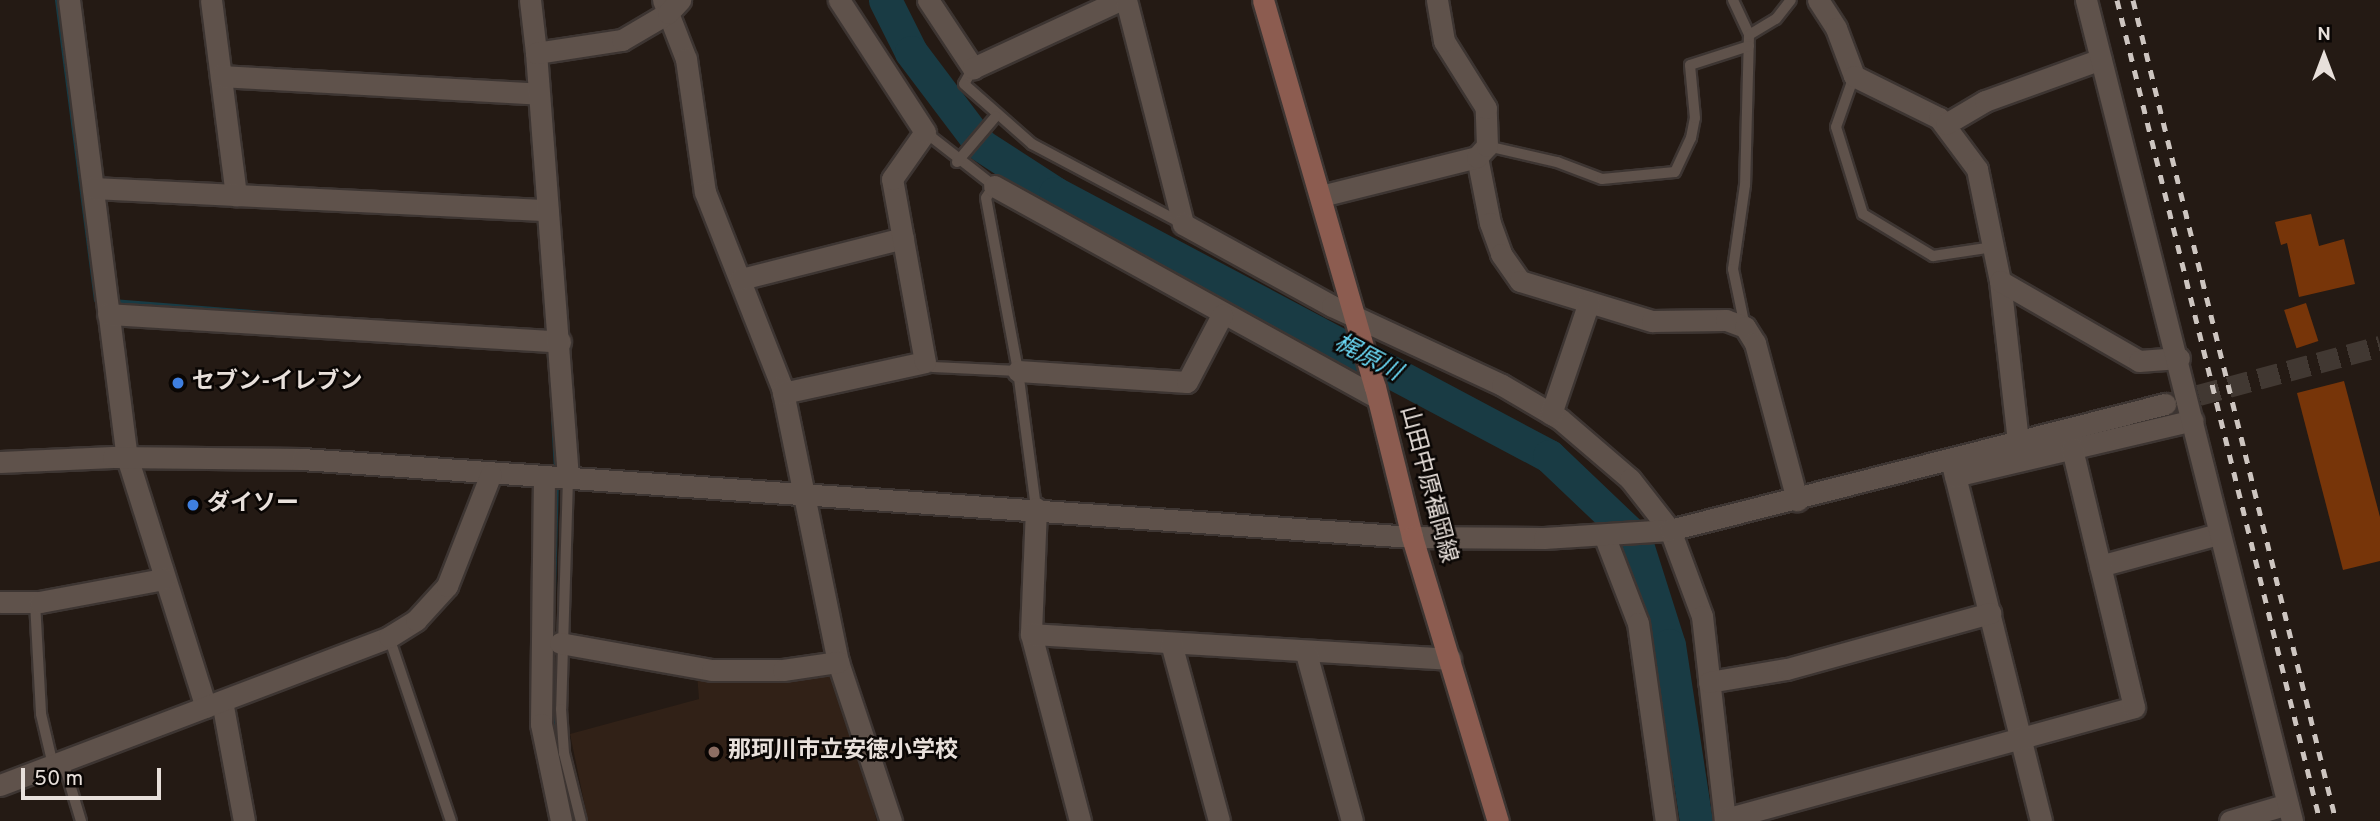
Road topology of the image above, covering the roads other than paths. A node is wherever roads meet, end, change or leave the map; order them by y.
1 (69, 0) edge
2 (211, 0) edge
3 (530, 0) edge
4 (839, 0) edge
5 (928, 0) edge
6 (1120, 0) edge
7 (1126, 0) edge
8 (1263, 0) edge
9 (1437, 0) edge
10 (1733, 0) edge
11 (1791, 0) edge
12 (1818, 0) edge
13 (2086, 0) edge
14 (670, 4) edge
15 (1749, 41) junction
16 (536, 53) junction
17 (2101, 59) junction
18 (973, 68) junction
19 (221, 76) junction
20 (1854, 76) junction
21 (538, 94) junction
22 (994, 118) junction
23 (1946, 124) junction
24 (925, 132) junction
25 (1482, 152) junction
26 (959, 159) junction
27 (994, 186) junction
28 (93, 188) junction
29 (236, 195) junction
30 (1321, 196) junction
31 (547, 210) junction
32 (1183, 224) junction
33 (903, 238) junction
34 (1993, 247) junction
35 (741, 279) junction
36 (2000, 281) junction
37 (1589, 302) junction
38 (108, 314) junction
39 (1222, 315) junction
40 (1357, 327) junction
41 (1745, 327) junction
42 (560, 342) junction
43 (2179, 358) junction
44 (925, 362) junction
45 (1018, 371) junction
46 (1376, 392) junction
47 (783, 393) junction
48 (2165, 404) tunnel mouth
49 (1551, 414) junction
50 (2193, 420) junction
51 (2018, 442) junction
52 (2072, 448) junction
53 (127, 457) junction
54 (0, 462) edge
55 (1953, 468) junction
56 (491, 474) junction
57 (544, 477) junction
58 (568, 478) junction
59 (804, 495) junction
60 (1797, 500) junction
61 (1036, 508) junction
62 (1666, 531) junction
63 (2219, 534) junction
64 (1608, 536) junction
65 (1412, 537) junction
66 (2100, 566) junction
67 (163, 579) junction
68 (0, 602) edge
69 (35, 602) junction
70 (1990, 613) junction
71 (1031, 634) junction
72 (389, 637) junction
73 (561, 643) junction
74 (1171, 643) junction
75 (1306, 653) junction
76 (1450, 659) junction
77 (838, 662) junction
78 (1709, 682) junction
79 (214, 704) junction
80 (2022, 738) junction
81 (58, 763) junction
82 (0, 785) edge
83 (2290, 812) edge
84 (1725, 820) edge
85 (81, 821) edge
86 (244, 821) edge
87 (451, 821) edge
88 (561, 821) edge
89 (581, 821) edge
90 (891, 821) edge
91 (1080, 821) edge
92 (1219, 821) edge
93 (1352, 821) edge
94 (1498, 821) edge
95 (1666, 821) edge
96 (2041, 821) edge
97 (2230, 821) edge

1 - 28 street
2 - 19 street
3 - 16 street
4 - 24 street
5 - 18 street
6 - 18 street
7 - 32 street
8 - 30 main road, 山田中原福岡線
9 - 25 street
10 - 15 lane
11 - 15 lane
12 - 20 street
13 - 17 street
14 - 16 street
14 - 35 street
15 - 25 lane
15 - 41 lane
16 - 21 street
17 - 23 street
17 - 43 street
18 - 22 lane
19 - 21 street
19 - 29 street
20 - 23 street
20 - 34 lane
21 - 31 street
22 - 26 lane
22 - 32 lane
23 - 34 street
24 - 26 lane
24 - 33 street
25 - 30 street
25 - 37 street
26 - 27 lane
27 - 39 street
27 - 45 lane
28 - 29 street
28 - 38 street
29 - 31 street
30 - 40 main road, 山田中原福岡線
31 - 42 street
32 - 40 street
33 - 35 street
33 - 44 street
34 - 36 street
35 - 47 street
36 - 43 street
36 - 51 street
37 - 41 street
37 - 49 street
38 - 42 street
38 - 53 street
39 - 45 street
39 - 46 street
40 - 46 main road, 山田中原福岡線
40 - 49 street
41 - 60 street
42 - 58 street
43 - 50 street
44 - 45 lane
44 - 47 street
45 - 61 lane
46 - 65 main road, 山田中原福岡線
47 - 59 street
48 - 51 street
49 - 62 street
50 - 52 street
50 - 63 street
51 - 55 street
52 - 55 street
52 - 66 street
53 - 54 street
53 - 56 street
53 - 67 street
55 - 60 street
55 - 70 street
56 - 57 street
56 - 72 street
57 - 58 street
57 - 88 street
58 - 59 street
58 - 73 lane
59 - 61 street
59 - 77 street
60 - 62 street
61 - 65 street
61 - 71 street
62 - 64 street
62 - 78 street
63 - 66 street
63 - 83 street
64 - 65 street
64 - 95 street
65 - 76 main road, 山田中原福岡線
66 - 80 street
67 - 69 street
67 - 79 street
68 - 69 street
69 - 81 lane
70 - 78 street
70 - 80 street
71 - 74 street
71 - 91 street
72 - 79 street
72 - 87 lane
73 - 77 street
73 - 89 lane
74 - 75 street
74 - 92 street
75 - 76 street
75 - 93 street
76 - 94 main road, 山田中原福岡線
77 - 90 street
78 - 84 street
79 - 81 street
79 - 86 street
80 - 84 street
80 - 96 street
81 - 82 street
81 - 85 lane
83 - 97 street

